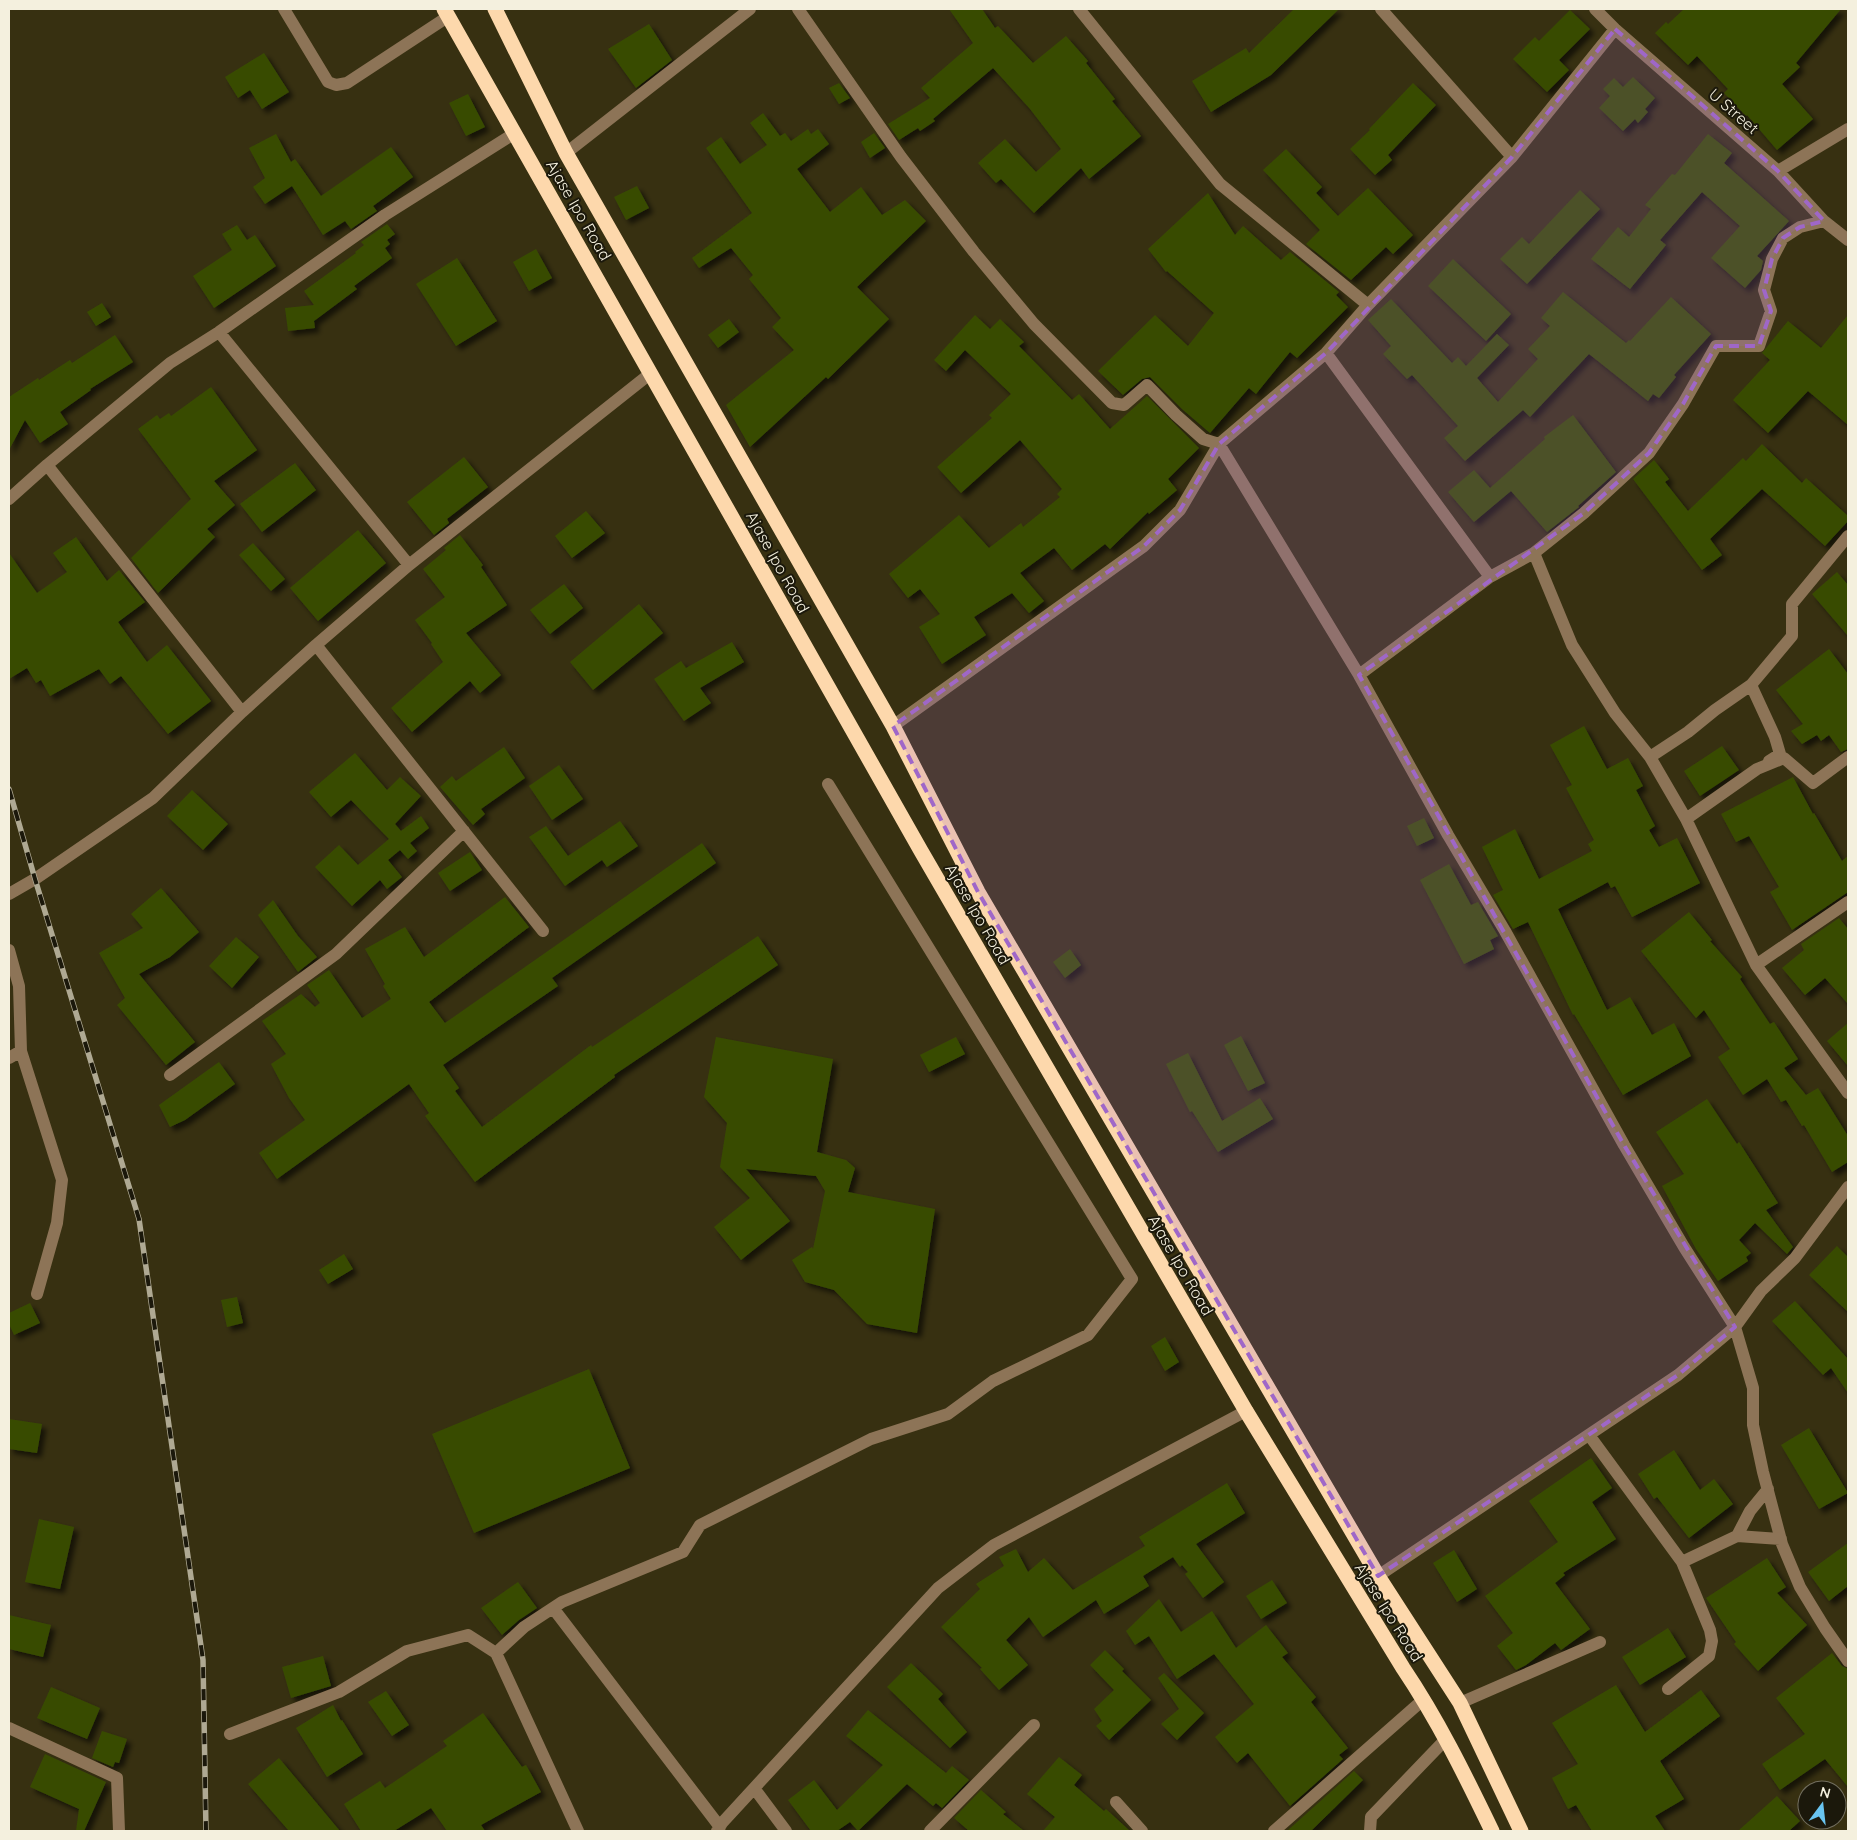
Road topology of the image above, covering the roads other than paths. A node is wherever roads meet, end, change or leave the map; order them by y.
1 (284, 9) edge
2 (495, 9) edge
3 (750, 9) edge
4 (798, 9) edge
5 (1079, 9) edge
6 (1381, 9) edge
7 (1595, 9) edge
8 (446, 12) edge
9 (1615, 30) junction
10 (1848, 129) edge
11 (515, 133) junction
12 (566, 153) junction
13 (1512, 157) junction
14 (1778, 171) junction
15 (1824, 221) junction
16 (1848, 240) edge
17 (1368, 305) junction
18 (219, 332) junction
19 (1326, 353) junction
20 (651, 373) junction
21 (1219, 444) junction
22 (47, 465) junction
23 (9, 498) edge
24 (1848, 536) edge
25 (1534, 553) junction
26 (409, 566) junction
27 (1490, 577) junction
28 (316, 645) junction
29 (1359, 675) junction
30 (1751, 685) junction
31 (242, 712) junction
32 (893, 726) junction
33 (1650, 757) junction
34 (1848, 757) edge
35 (1757, 769) junction
36 (828, 784) dead end
37 (1686, 819) junction
38 (464, 831) junction
39 (9, 894) edge
40 (1848, 902) edge
41 (543, 931) dead end
42 (9, 950) edge
43 (1756, 965) junction
44 (21, 1051) junction
45 (9, 1058) edge
46 (170, 1075) dead end
47 (1848, 1093) edge
48 (1848, 1186) edge
49 (37, 1294) dead end
50 (1735, 1327) junction
51 (1246, 1411) junction
52 (1589, 1435) junction
53 (1768, 1489) junction
54 (1737, 1536) junction
55 (1781, 1539) junction
56 (1682, 1562) junction
57 (1378, 1576) junction
58 (553, 1608) junction
59 (1600, 1642) dead end
60 (496, 1653) junction
61 (1848, 1661) edge
62 (1668, 1689) dead end
63 (1424, 1699) junction
64 (1460, 1703) junction
65 (1034, 1725) dead end
66 (9, 1728) edge
67 (230, 1734) dead end
68 (1446, 1739) junction
69 (754, 1788) junction
70 (1116, 1802) dead end
71 (718, 1829) edge
72 (119, 1831) edge
73 (578, 1831) edge
74 (786, 1831) edge
75 (930, 1831) edge
76 (1142, 1831) edge
77 (1274, 1831) edge
78 (1370, 1831) edge
79 (1492, 1831) edge
80 (1521, 1831) edge

1 - 8 street
2 - 12 highway, Ajase Ipo Road
3 - 12 street
4 - 21 street
5 - 17 street
6 - 13 street
7 - 9 street, U Street
8 - 11 highway, Ajase Ipo Road
9 - 13 street
9 - 14 street, U Street
10 - 14 street
11 - 18 street
11 - 20 highway, Ajase Ipo Road
12 - 32 highway, Ajase Ipo Road
13 - 17 street
14 - 15 street, U Street
15 - 16 street, U Street
15 - 25 street
17 - 19 street
18 - 22 street
18 - 26 street
19 - 21 street
19 - 27 street
20 - 26 street
20 - 51 highway, Ajase Ipo Road
21 - 29 street
21 - 32 street
22 - 23 street
22 - 31 street
24 - 30 street
25 - 27 street
25 - 33 street
26 - 28 street
27 - 29 street
28 - 31 street
28 - 38 street
29 - 50 street
30 - 33 street
30 - 35 street
31 - 39 street
32 - 57 highway, Ajase Ipo Road
33 - 37 street
34 - 35 street
35 - 37 street
36 - 58 street
37 - 43 street
38 - 41 street
38 - 46 street
40 - 43 street
42 - 44 street
43 - 47 street
44 - 45 street
44 - 49 street
48 - 50 street
50 - 52 street
50 - 53 street
51 - 63 highway, Ajase Ipo Road
51 - 69 street
52 - 56 street
52 - 57 street
53 - 54 street
53 - 55 street
54 - 55 street
54 - 56 street
55 - 61 street
56 - 62 street
57 - 64 highway, Ajase Ipo Road
58 - 60 street
58 - 71 street
59 - 64 street
60 - 67 street
60 - 73 street
63 - 68 highway, Ajase Ipo Road
63 - 77 street
64 - 80 highway, Ajase Ipo Road
65 - 75 street
66 - 72 street
68 - 78 street
68 - 79 highway, Ajase Ipo Road
69 - 71 street
69 - 74 street
70 - 76 street

